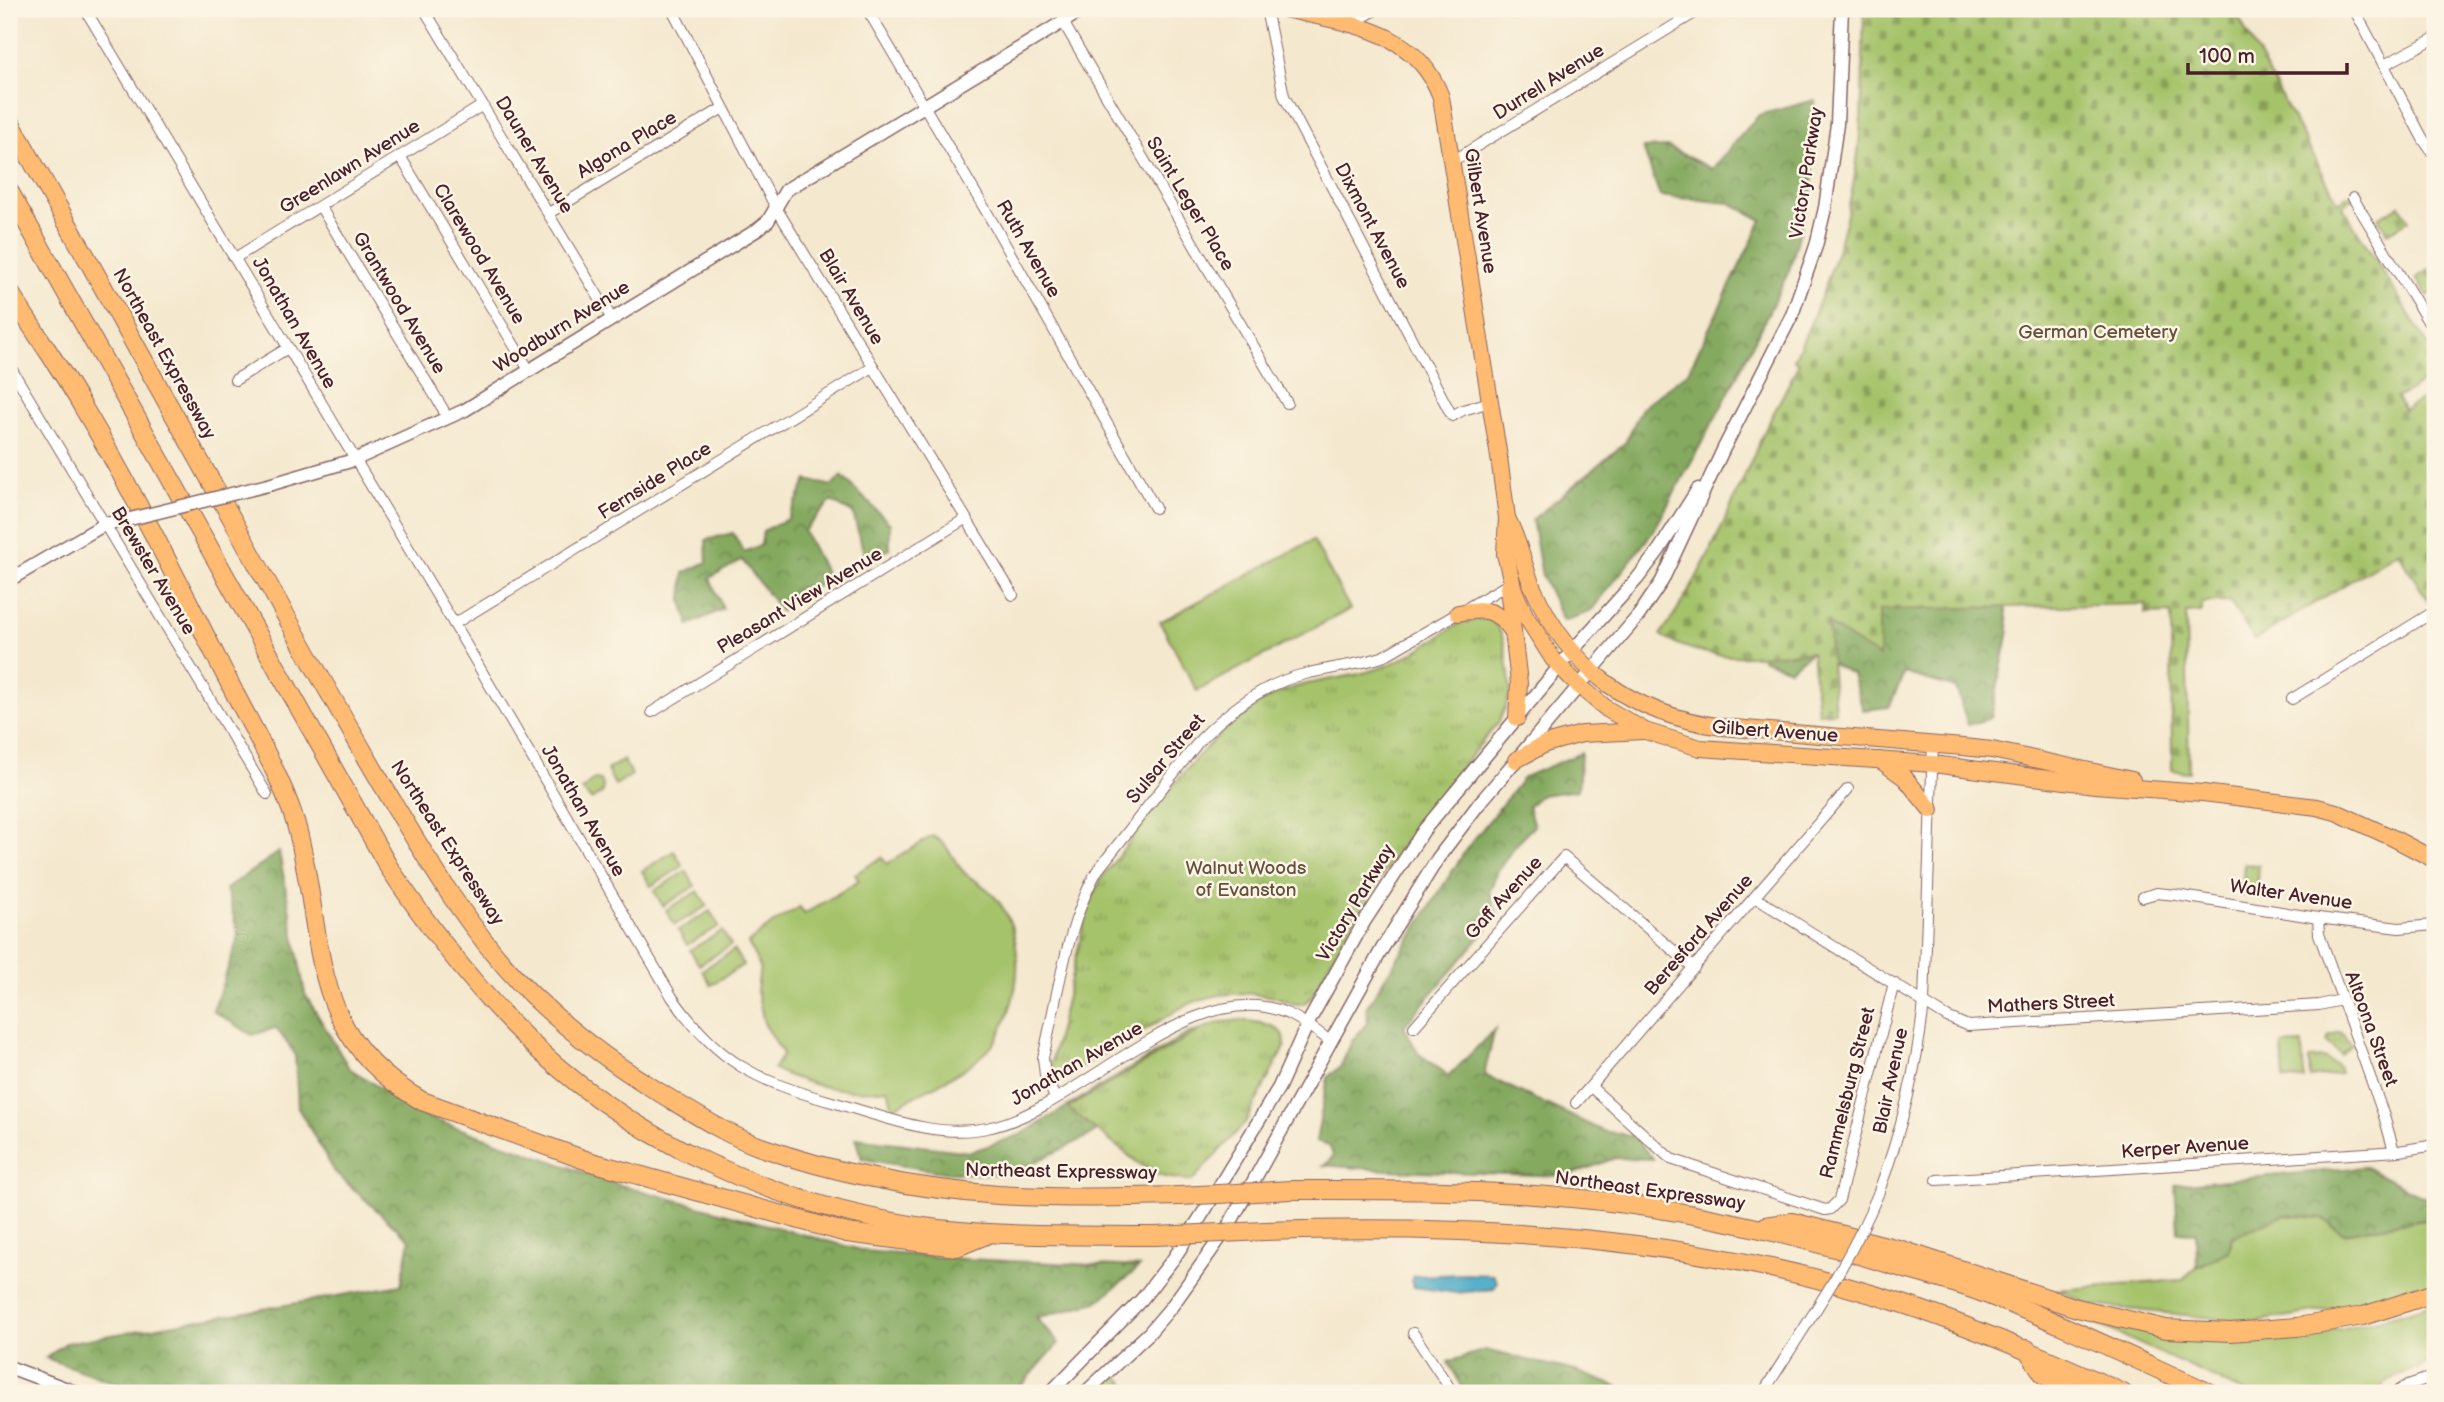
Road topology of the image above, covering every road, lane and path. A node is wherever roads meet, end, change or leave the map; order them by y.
1 (85, 9) edge
2 (424, 9) edge
3 (672, 9) edge
4 (867, 9) edge
5 (1084, 9) edge
6 (1266, 9) edge
7 (1285, 9) edge
8 (1377, 9) edge
9 (1701, 9) edge
10 (1842, 9) edge
11 (2354, 9) edge
12 (1063, 22) junction
13 (1350, 25) junction
14 (2435, 38) edge
15 (2384, 65) junction
16 (923, 105) junction
17 (483, 106) junction
18 (723, 108) junction
19 (9, 120) edge
20 (400, 156) junction
21 (2435, 156) edge
22 (1451, 162) junction
23 (9, 191) edge
24 (2353, 198) dead end
25 (320, 206) junction
26 (775, 206) junction
27 (549, 213) junction
28 (236, 258) junction
29 (9, 291) edge
30 (612, 319) junction
31 (2435, 333) edge
32 (288, 348) junction
33 (9, 365) edge
34 (873, 367) junction
35 (529, 370) junction
36 (235, 380) dead end
37 (1490, 402) junction
38 (1287, 403) dead end
39 (446, 418) junction
40 (1723, 450) junction
41 (354, 460) junction
42 (1155, 508) dead end
43 (1507, 518) junction
44 (965, 519) junction
45 (105, 524) junction
46 (1527, 573) junction
47 (9, 580) edge
48 (1510, 583) junction
49 (1013, 595) dead end
50 (2435, 611) edge
51 (1458, 613) junction
52 (454, 624) junction
53 (1513, 632) junction
54 (1573, 650) junction
55 (1559, 666) junction
56 (1591, 670) junction
57 (1578, 685) junction
58 (2292, 699) dead end
59 (652, 712) dead end
60 (1517, 718) junction
61 (1645, 731) junction
62 (1933, 743) junction
63 (1516, 760) junction
64 (1880, 760) junction
65 (1933, 764) junction
66 (1848, 789) dead end
67 (2174, 790) junction
68 (267, 794) dead end
69 (1931, 810) junction
70 (2435, 860) edge
71 (2143, 897) dead end
72 (1756, 898) junction
73 (2318, 918) junction
74 (2435, 925) edge
75 (1694, 968) junction
76 (1894, 983) junction
77 (2341, 1000) junction
78 (1924, 1002) junction
79 (1307, 1026) junction
80 (1414, 1027) dead end
81 (1330, 1041) junction
82 (1591, 1087) junction
83 (1055, 1098) junction
84 (1576, 1103) dead end
85 (2435, 1145) edge
86 (2394, 1151) junction
87 (1937, 1181) dead end
88 (1756, 1228) junction
89 (990, 1234) junction
90 (2435, 1293) edge
91 (1413, 1333) dead end
92 (2027, 1349) junction
93 (9, 1367) edge
94 (2435, 1376) edge
95 (1771, 1392) edge
96 (78, 1393) edge
97 (1051, 1393) edge
98 (1085, 1393) edge
99 (1453, 1393) edge
100 (2079, 1393) edge
101 (2123, 1393) edge
102 (2210, 1393) edge
103 (2395, 1393) edge

1 - 28 street, Jonathan Avenue
2 - 17 street, Dauner Avenue
3 - 18 street, Blair Avenue
4 - 16 street, Ruth Avenue
5 - 12 street, Woodburn Avenue
6 - 37 street, Dixmont Avenue
7 - 13 main road, Gilbert Avenue
8 - 13 street
9 - 22 street, Durrell Avenue
10 - 40 street, Victory Parkway
11 - 15 street
12 - 16 street, Woodburn Avenue
12 - 38 street, Saint Leger Place
13 - 22 main road, Gilbert Avenue
14 - 15 street
15 - 21 street
16 - 26 street, Woodburn Avenue
16 - 42 street, Ruth Avenue
17 - 20 street, Greenlawn Avenue
17 - 27 street, Dauner Avenue
18 - 26 street, Blair Avenue
18 - 27 street, Algona Place
19 - 88 highway, Northeast Expressway, bridge
20 - 25 street, Greenlawn Avenue
20 - 35 street, Clarewood Avenue
22 - 37 main road, Gilbert Avenue
23 - 89 highway
24 - 31 street
25 - 28 street, Greenlawn Avenue
25 - 39 street, Grantwood Avenue
26 - 30 street, Woodburn Avenue
26 - 34 street, Blair Avenue
27 - 30 street, Dauner Avenue
28 - 32 street, Jonathan Avenue
29 - 89 highway
30 - 35 street, Woodburn Avenue
32 - 36 street
32 - 41 street, Jonathan Avenue
33 - 45 street, Brewster Avenue
34 - 44 street, Blair Avenue
34 - 52 street, Fernside Place
35 - 39 street, Woodburn Avenue
37 - 43 main road, Gilbert Avenue
39 - 41 street, Woodburn Avenue
40 - 54 street, Victory Parkway
40 - 56 street, Victory Parkway
41 - 45 street, Woodburn Avenue, bridge
41 - 52 street, Jonathan Avenue
43 - 46 main road, Gilbert Avenue
43 - 48 main road, Gilbert Avenue
44 - 49 street, Blair Avenue
44 - 59 street, Pleasant View Avenue
45 - 47 street, Woodburn Avenue
45 - 68 street, Brewster Avenue
46 - 48 street, Sulsar Street
46 - 54 main road, Gilbert Avenue
48 - 51 street, Sulsar Street
48 - 53 main road, Gilbert Avenue
48 - 55 main road, Gilbert Avenue
50 - 58 street
51 - 53 main road
51 - 83 street, Sulsar Street
52 - 83 street, Jonathan Avenue
53 - 60 main road, Gilbert Avenue
54 - 55 street, Victory Parkway
54 - 56 main road, Gilbert Avenue
55 - 57 main road, Gilbert Avenue
55 - 60 street, Victory Parkway
56 - 57 street, Victory Parkway
56 - 62 main road, Gilbert Avenue
57 - 61 main road, Gilbert Avenue
57 - 63 street, Victory Parkway
60 - 79 street, Victory Parkway
61 - 63 main road
61 - 64 main road, Gilbert Avenue
62 - 65 street, Blair Avenue
62 - 67 main road, Gilbert Avenue
63 - 81 street, Victory Parkway
64 - 65 main road, Gilbert Avenue
64 - 69 main road
65 - 67 main road, Gilbert Avenue
65 - 69 street, Blair Avenue
66 - 72 street, Beresford Avenue
67 - 70 main road, Gilbert Avenue
69 - 78 street, Blair Avenue
71 - 73 street, Walter Avenue
72 - 75 street, Beresford Avenue
72 - 76 street, Mathers Street
73 - 74 street, Walter Avenue
73 - 77 street, Altoona Street
75 - 80 street, Gaff Avenue
75 - 82 street, Beresford Avenue
76 - 78 street, Mathers Street
76 - 82 street, Rammelsburg Street
77 - 78 street, Mathers Street
77 - 86 street, Altoona Street
78 - 95 street, Blair Avenue, bridge
79 - 81 street, Jonathan Avenue
79 - 83 street, Jonathan Avenue
79 - 97 street, Victory Parkway
81 - 98 street, Victory Parkway
82 - 84 street, Beresford Avenue
85 - 86 street, Kerper Avenue
86 - 87 street, Kerper Avenue
88 - 90 highway
88 - 102 highway, Northeast Expressway
89 - 92 highway, bridge
91 - 99 street
92 - 100 highway
92 - 101 highway
93 - 96 street
94 - 103 street

